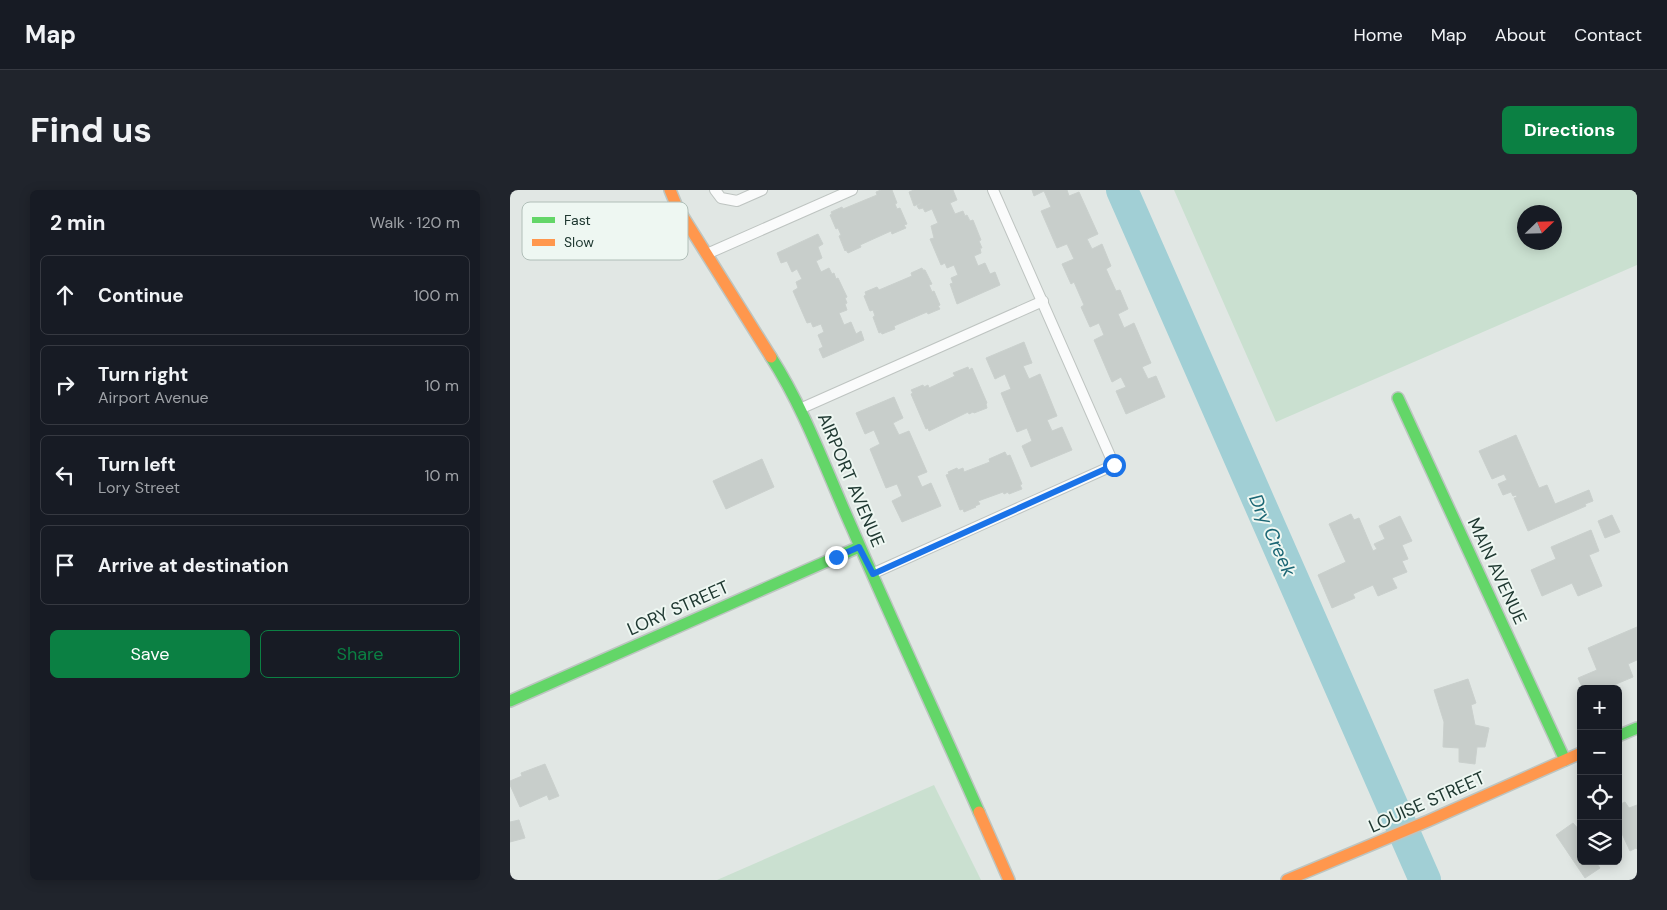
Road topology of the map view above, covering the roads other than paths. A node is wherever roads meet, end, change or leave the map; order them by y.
1 (670, 190) edge
2 (715, 190) edge
3 (762, 190) edge
4 (852, 190) edge
5 (993, 190) edge
6 (675, 202) edge
7 (688, 224) edge
8 (708, 254) junction
9 (1043, 301) junction
10 (1398, 398) dead end
11 (802, 408) junction
12 (859, 547) junction
13 (873, 574) junction
14 (510, 701) edge
15 (1637, 728) edge
16 (1622, 734) edge
17 (1577, 755) edge
18 (1565, 760) junction
19 (1009, 880) edge
20 (1287, 880) edge

1 - 6 street, AIRPORT AVENUE
2 - 3 lane
4 - 8 lane
5 - 9 lane
7 - 8 street, AIRPORT AVENUE
8 - 11 street, AIRPORT AVENUE
9 - 11 lane
9 - 13 lane
10 - 18 street, MAIN AVENUE
11 - 12 street, AIRPORT AVENUE
12 - 13 street, AIRPORT AVENUE
12 - 14 street, LORY STREET
13 - 19 street, AIRPORT AVENUE
15 - 16 street
17 - 18 street, LOUISE STREET
18 - 20 street, LOUISE STREET

